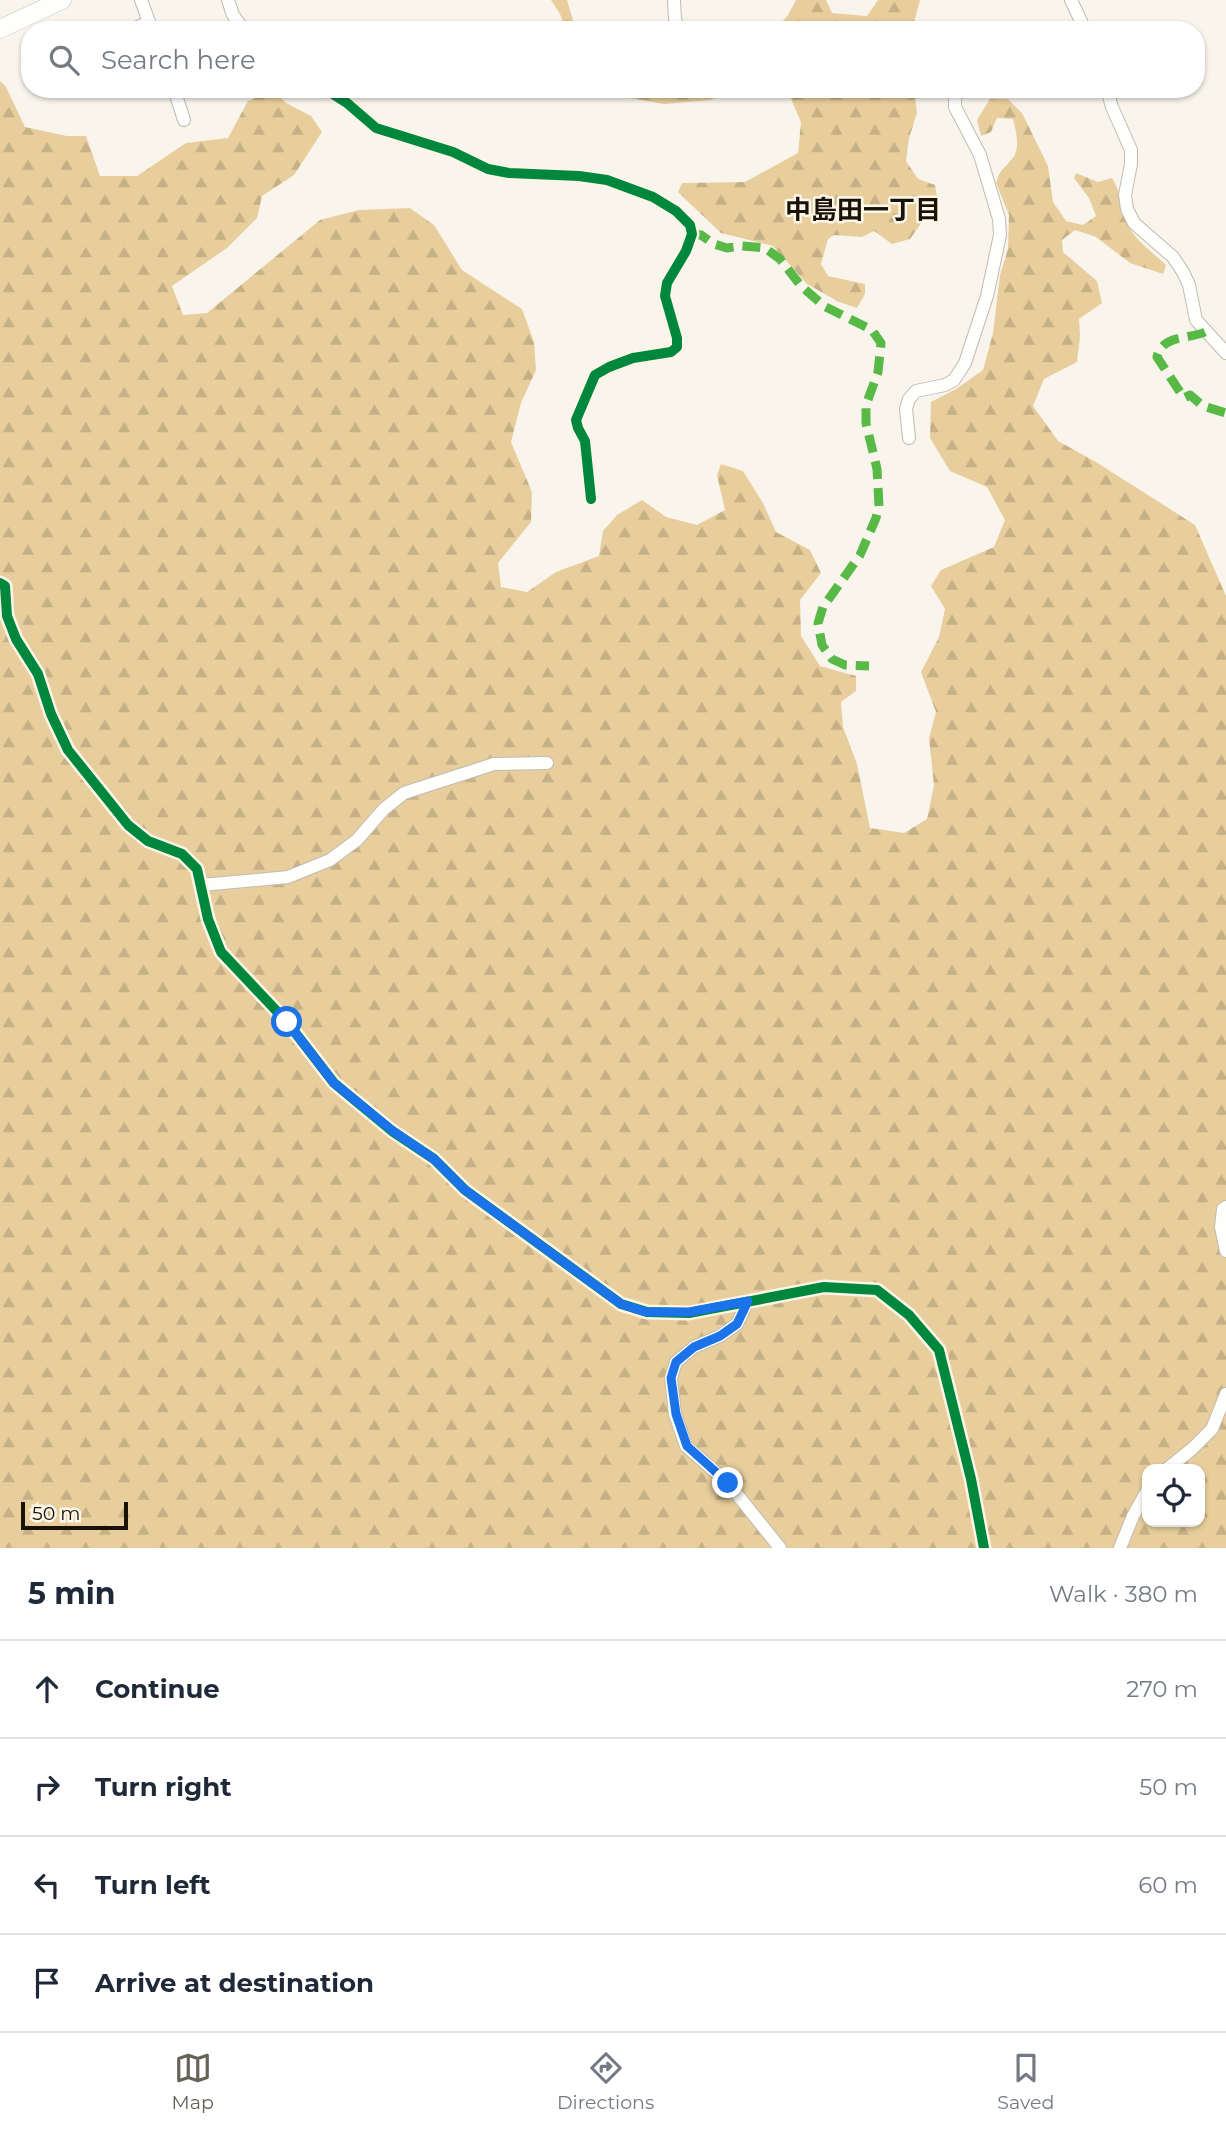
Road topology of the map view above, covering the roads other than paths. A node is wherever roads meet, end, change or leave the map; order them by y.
1 (62, 0) edge
2 (141, 0) edge
3 (228, 0) edge
4 (674, 0) edge
5 (1071, 0) edge
6 (149, 21) edge
7 (237, 21) edge
8 (677, 21) edge
9 (1079, 21) edge
10 (0, 29) edge
11 (177, 98) edge
12 (339, 98) edge
13 (955, 98) edge
14 (1110, 98) edge
15 (184, 120) dead end
16 (1226, 353) edge
17 (909, 438) dead end
18 (591, 499) dead end
19 (0, 583) edge
20 (547, 764) dead end
21 (202, 885) junction
22 (1226, 1207) edge
23 (1226, 1251) edge
24 (748, 1301) junction
25 (1226, 1394) edge
26 (1173, 1464) edge
27 (1142, 1500) edge
28 (780, 1548) edge
29 (984, 1548) edge
30 (1120, 1548) edge

1 - 10 main road
2 - 6 street
3 - 7 street
4 - 8 street
5 - 9 street
11 - 15 street
12 - 18 street
13 - 17 street
14 - 16 street
19 - 21 street
20 - 21 street
21 - 24 street
22 - 23 street
24 - 28 street
24 - 29 street
25 - 26 street
27 - 30 street

